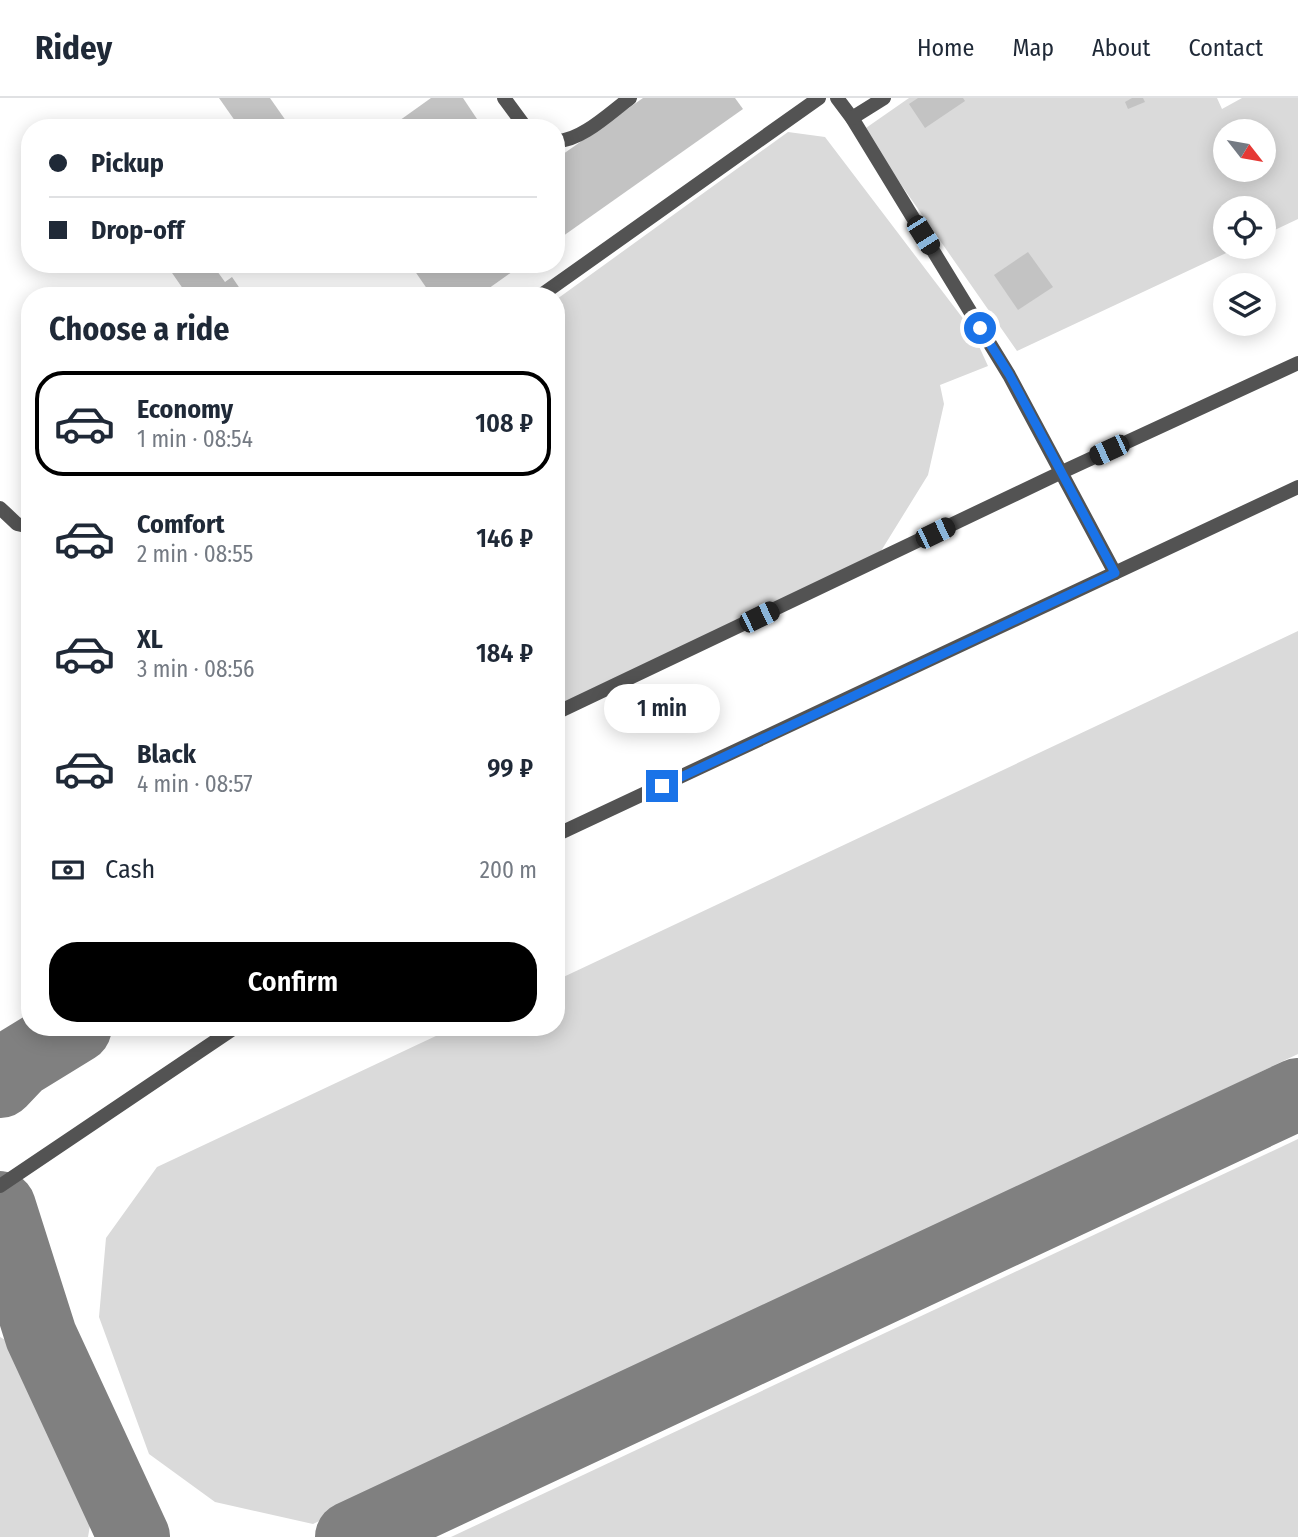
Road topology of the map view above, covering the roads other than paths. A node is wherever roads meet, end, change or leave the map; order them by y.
1 (504, 98) edge
2 (630, 98) edge
3 (819, 98) edge
4 (837, 98) edge
5 (884, 98) edge
6 (852, 118) junction
7 (519, 119) edge
8 (565, 140) edge
9 (553, 287) edge
10 (1298, 363) edge
11 (1062, 472) junction
12 (1298, 487) edge
13 (0, 508) edge
14 (21, 525) edge
15 (1115, 573) junction
16 (565, 709) edge
17 (565, 831) edge
18 (223, 1036) edge
19 (0, 1186) edge

1 - 7 lane
2 - 8 lane
3 - 9 lane
4 - 6 lane
5 - 6 lane
6 - 11 lane
10 - 11 lane
11 - 15 lane
11 - 16 lane
12 - 15 lane
13 - 14 lane
15 - 17 lane
18 - 19 lane

